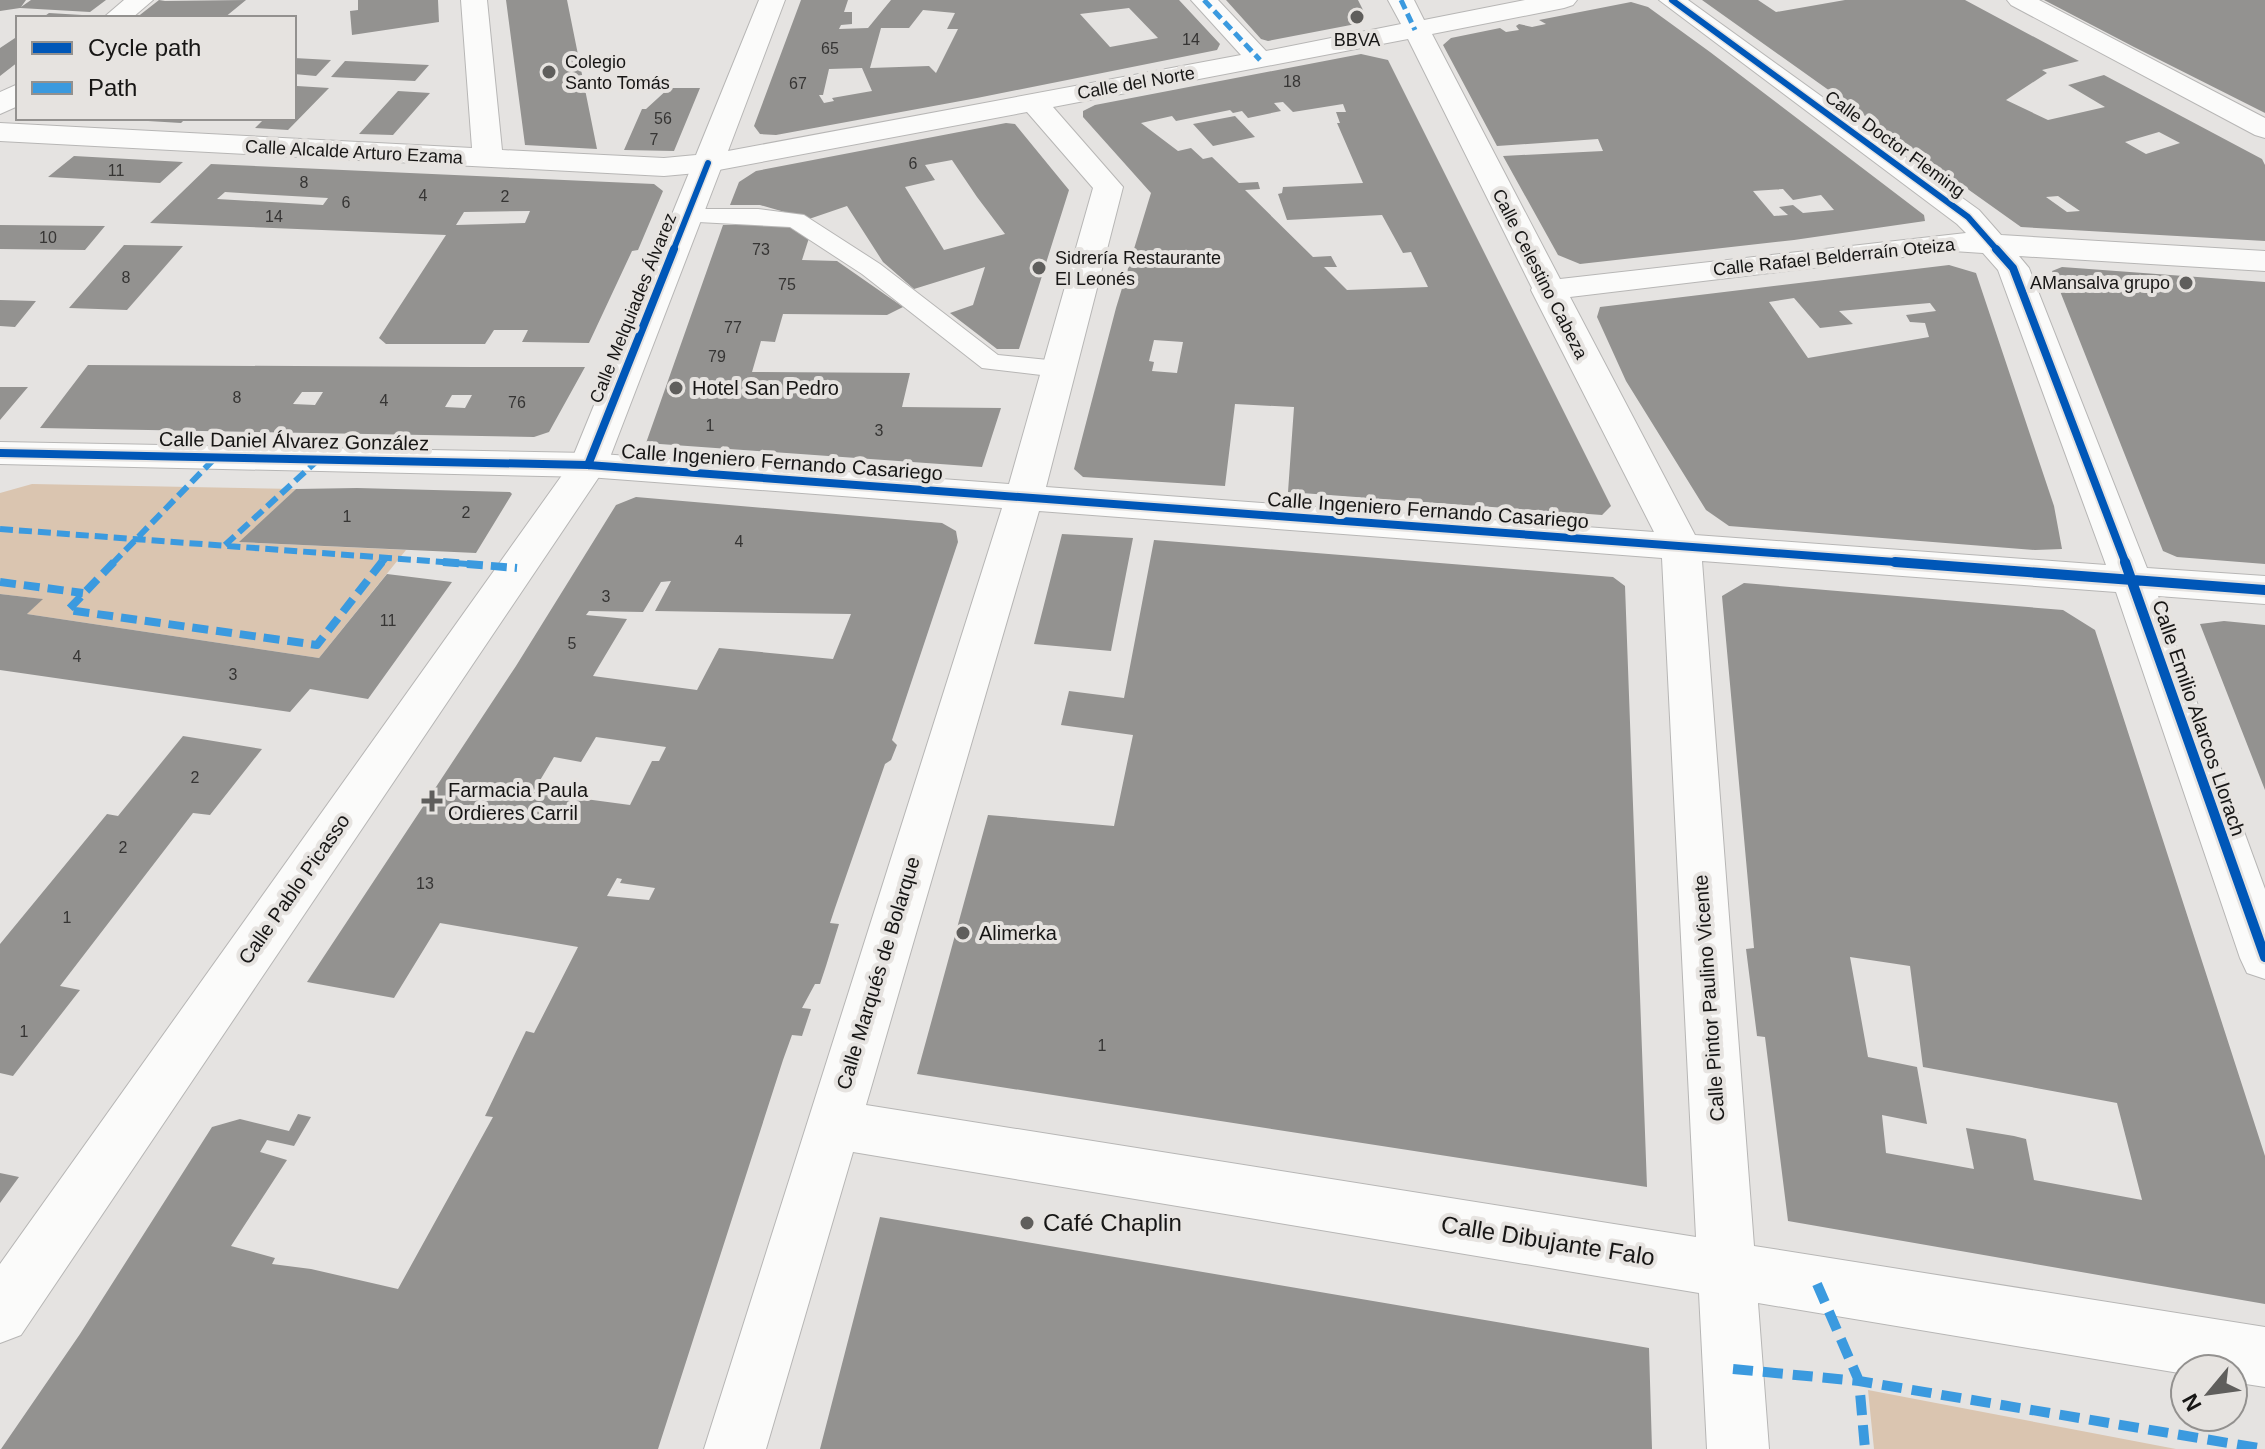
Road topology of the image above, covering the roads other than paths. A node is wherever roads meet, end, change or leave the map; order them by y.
1 (140, 0) edge
2 (474, 0) edge
3 (772, 0) edge
4 (1204, 0) edge
5 (1401, 0) edge
6 (1564, 0) edge
7 (1672, 0) edge
8 (2020, 0) edge
9 (119, 16) edge
10 (1415, 30) junction
11 (1260, 60) junction
12 (16, 94) edge
13 (1033, 102) junction
14 (0, 106) edge
15 (2265, 129) edge
16 (0, 132) edge
17 (488, 160) junction
18 (708, 163) junction
19 (687, 216) junction
20 (1992, 244) junction
21 (2265, 261) edge
22 (1547, 290) junction
23 (1058, 369) junction
24 (0, 453) edge
25 (588, 465) junction
26 (1024, 498) junction
27 (1681, 546) junction
28 (2132, 580) junction
29 (2265, 590) edge
30 (2265, 958) edge
31 (832, 1124) junction
32 (1726, 1270) junction
33 (0, 1314) edge
34 (2265, 1357) edge
35 (735, 1449) edge
36 (1738, 1449) edge

1 - 9 street
2 - 17 street
3 - 18 street, Calle Melquiades Álvarez
4 - 11 street
5 - 10 street, Calle Celestino Cabeza
6 - 10 street, Calle del Norte
7 - 20 street, Calle Doctor Fleming
8 - 15 street
10 - 11 street, Calle del Norte
10 - 22 street, Calle Celestino Cabeza
11 - 13 street, Calle del Norte
12 - 14 street
13 - 18 street, Calle del Norte
13 - 23 street, Calle Marqués de Bolarque
16 - 17 street, Calle Alcalde Arturo Ezama
17 - 18 street, Calle Alcalde Arturo Ezama
18 - 19 street, Calle Melquiades Álvarez
19 - 23 lane
19 - 25 street, Calle Melquiades Álvarez
20 - 21 street, Calle Rafael Belderraín Oteiza
20 - 22 street, Calle Rafael Belderraín Oteiza
20 - 28 street, Calle Doctor Fleming
22 - 27 street, Calle Celestino Cabeza
23 - 26 street, Calle Marqués de Bolarque
24 - 25 street, Calle Daniel Álvarez González
25 - 26 street, Calle Ingeniero Fernando Casariego
25 - 33 street, Calle Pablo Picasso
26 - 27 street, Calle Ingeniero Fernando Casariego
26 - 31 street, Calle Marqués de Bolarque
27 - 28 street, Calle Ingeniero Fernando Casariego
27 - 32 street, Calle Pintor Paulino Vicente
28 - 29 street, Calle Ingeniero Fernando Casariego
28 - 30 street, Calle Emilio Alarcos Llorach
31 - 32 street, Calle Dibujante Falo
31 - 35 street, Calle Marqués de Bolarque
32 - 34 street, Calle Dibujante Falo
32 - 36 street, Calle Pintor Paulino Vicente

